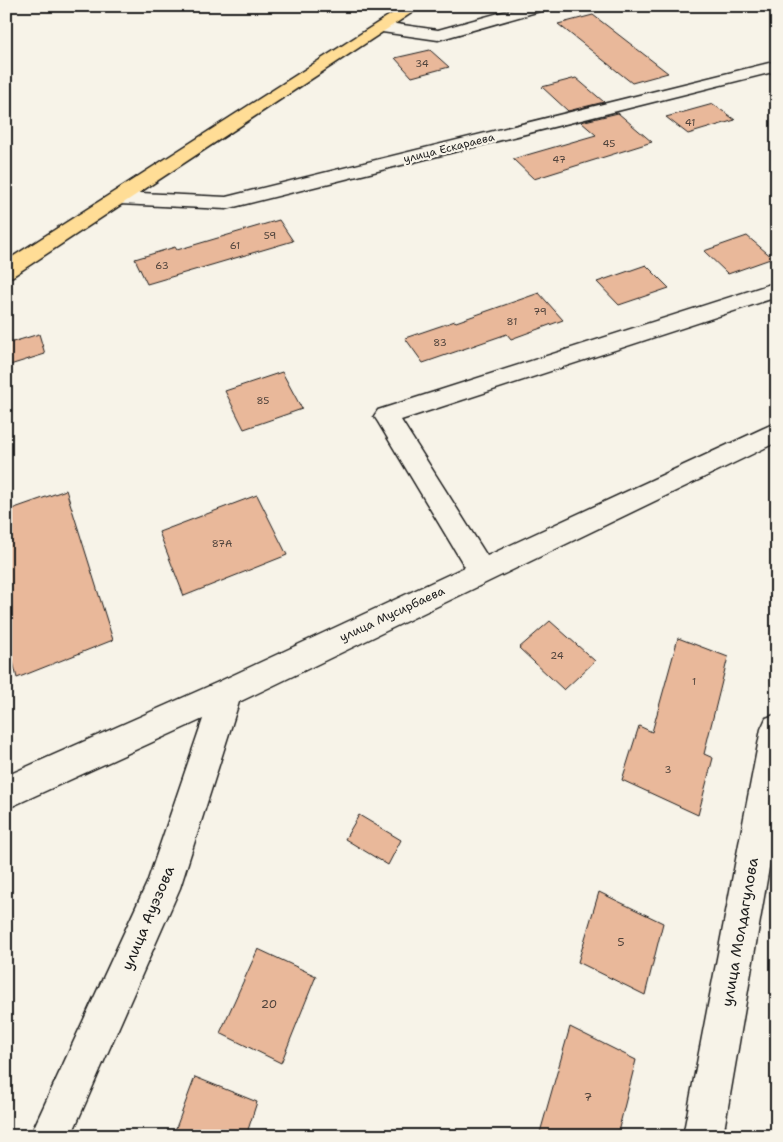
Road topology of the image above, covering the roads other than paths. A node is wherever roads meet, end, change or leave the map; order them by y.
1 (415, 6) edge
2 (542, 6) edge
3 (382, 27) junction
4 (777, 66) edge
5 (119, 198) junction
6 (6, 271) edge
7 (777, 289) edge
8 (777, 431) edge
9 (482, 571) junction
10 (228, 693) junction
11 (777, 729) edge
12 (6, 793) edge
13 (50, 1136) edge
14 (703, 1136) edge

1 - 3 main road
2 - 3 street
3 - 5 main road
4 - 5 street, улица Ескараева
5 - 6 main road
7 - 9 street
8 - 9 street, улица Мусирбаева
9 - 10 street, улица Мусирбаева
10 - 12 street, улица Мусирбаева
10 - 13 street, улица Ауэзова
11 - 14 street, улица Молдагулова

